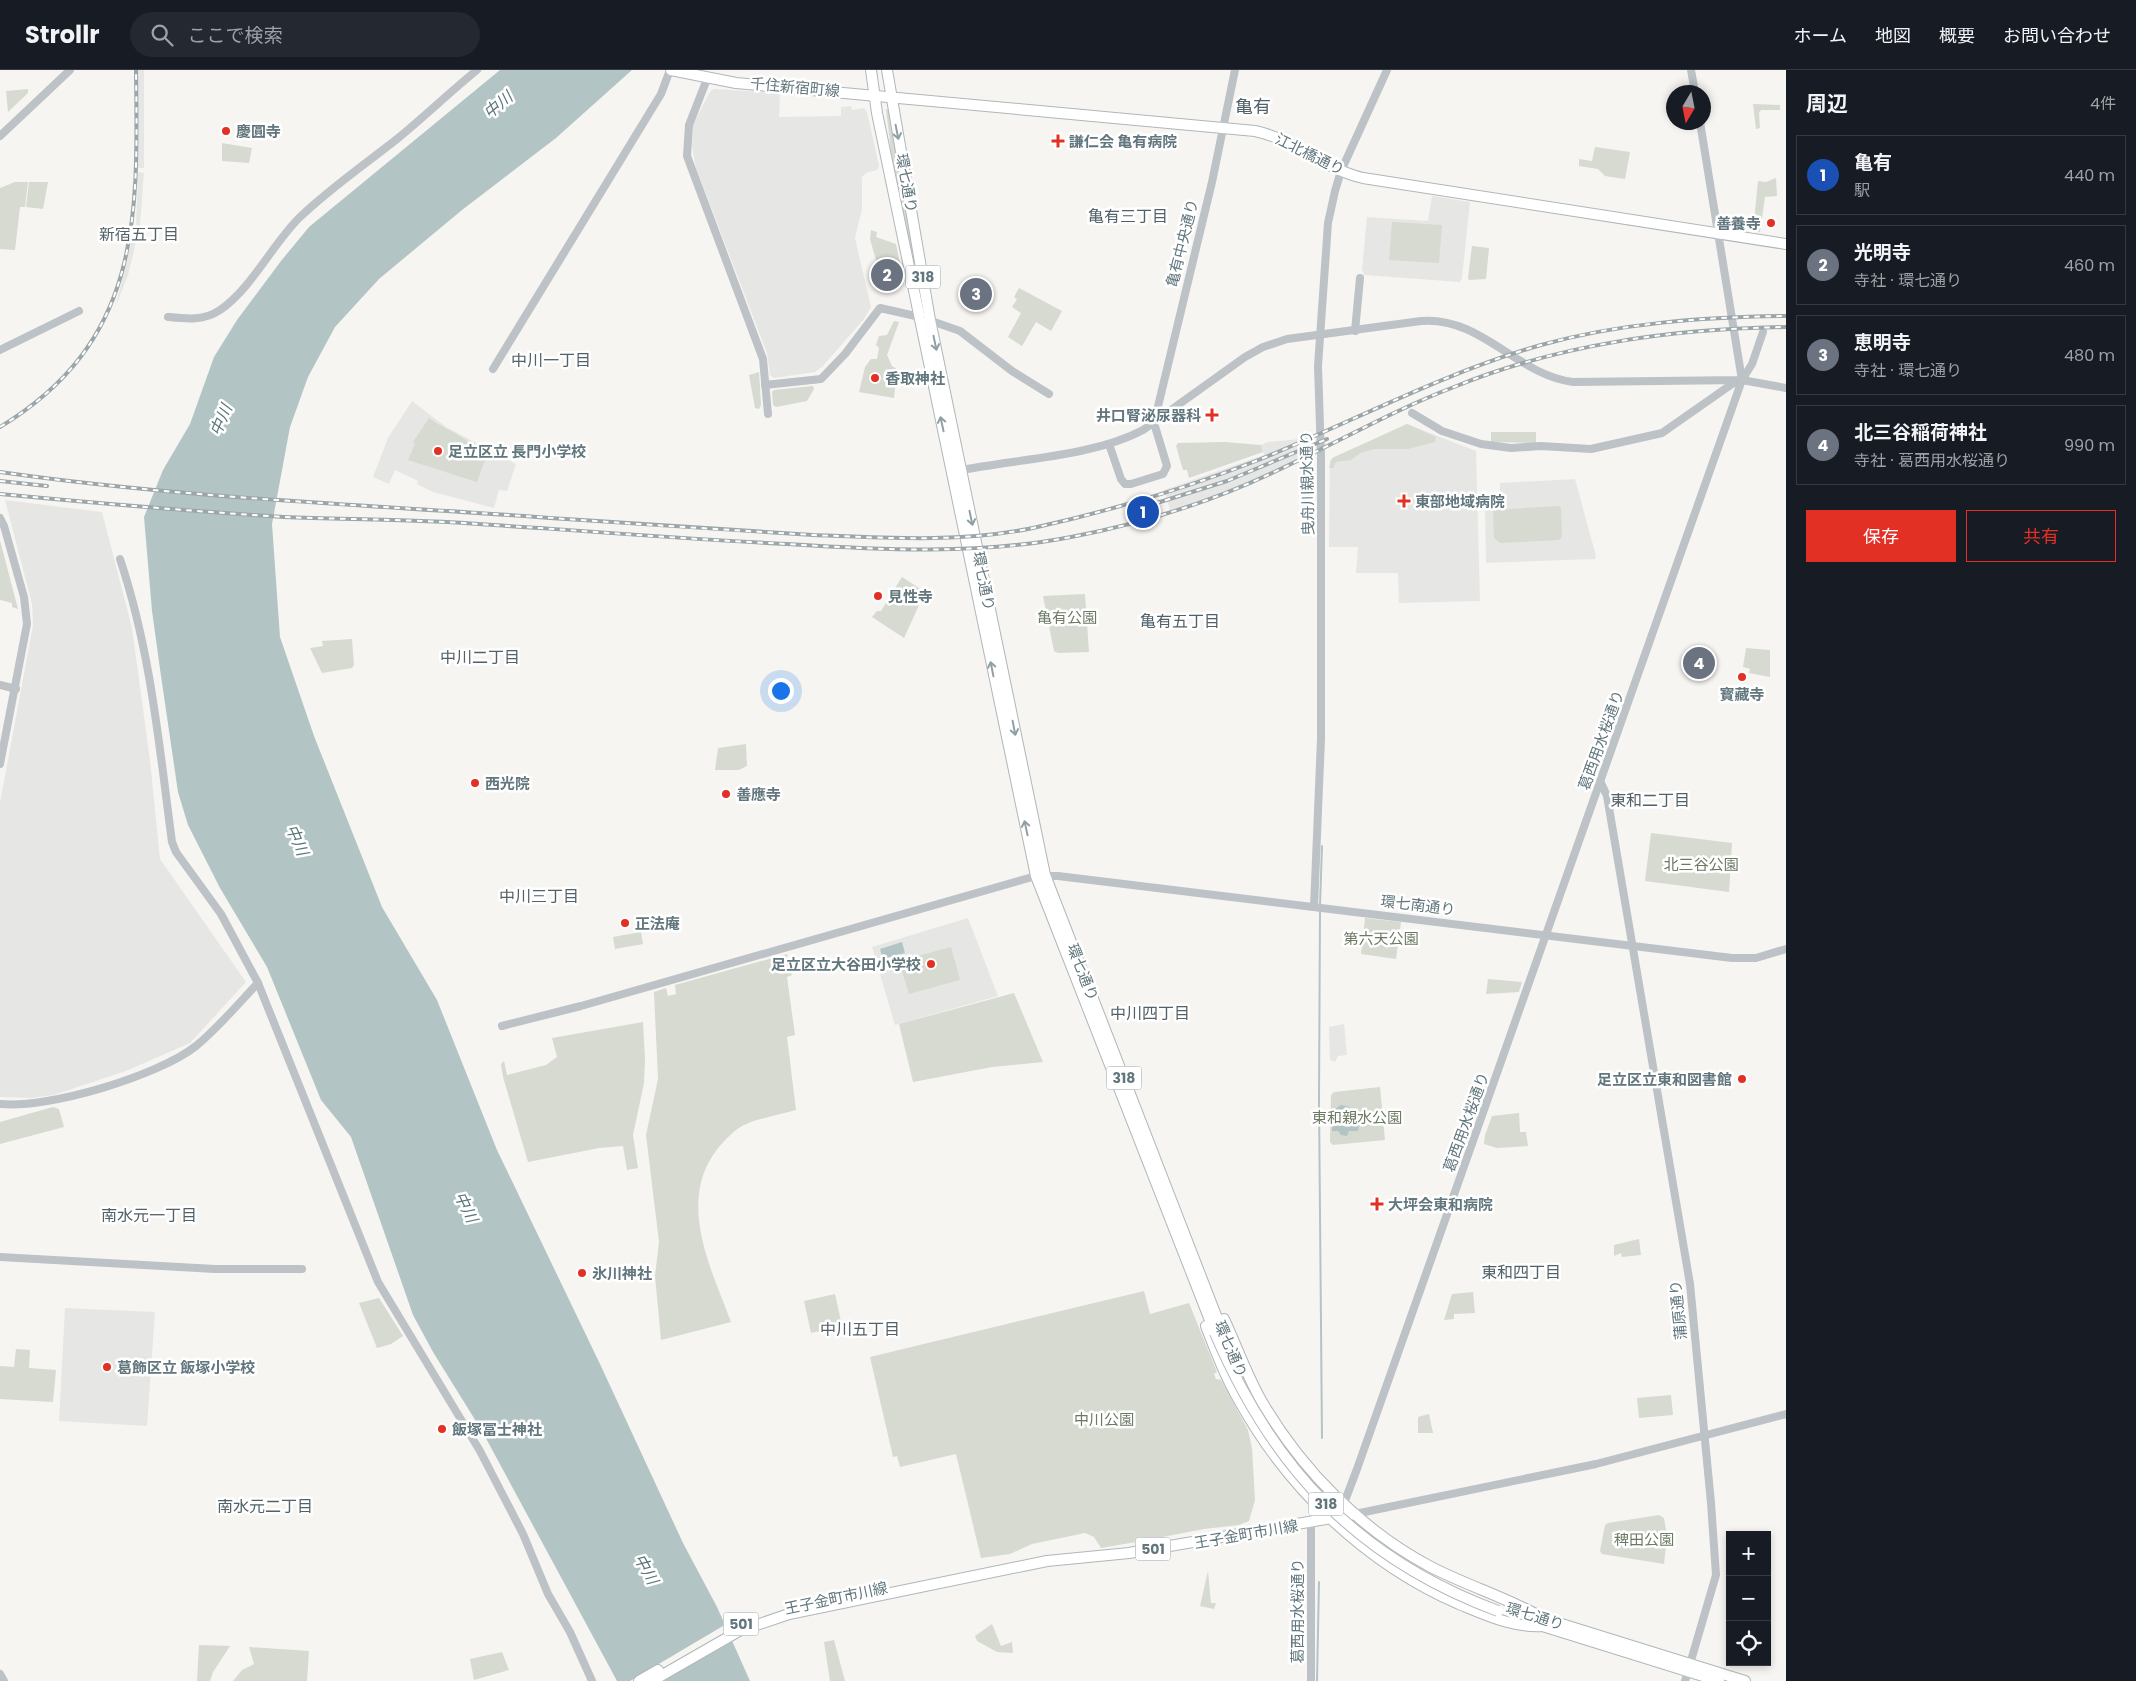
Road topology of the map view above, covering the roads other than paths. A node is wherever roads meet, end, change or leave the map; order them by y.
1 (70, 70) edge
2 (478, 70) edge
3 (670, 70) edge
4 (871, 70) edge
5 (887, 70) edge
6 (1235, 70) edge
7 (1387, 70) edge
8 (1692, 70) edge
9 (707, 79) junction
10 (1694, 85) edge
11 (875, 94) junction
12 (891, 96) junction
13 (1224, 126) junction
14 (1701, 130) edge
15 (0, 136) edge
16 (1341, 171) junction
17 (1719, 233) junction
18 (1786, 244) edge
19 (1360, 278) dead end
20 (79, 311) dead end
21 (168, 317) dead end
22 (925, 319) junction
23 (1355, 331) junction
24 (1763, 332) dead end
25 (1320, 336) junction
26 (0, 350) edge
27 (493, 369) dead end
28 (1742, 380) junction
29 (765, 384) junction
30 (1786, 388) edge
31 (1049, 394) dead end
32 (1412, 413) dead end
33 (768, 414) dead end
34 (1154, 423) junction
35 (1109, 444) junction
36 (957, 471) junction
37 (0, 518) edge
38 (120, 559) dead end
39 (0, 685) edge
40 (16, 689) junction
41 (0, 764) edge
42 (1601, 782) junction
43 (1040, 876) junction
44 (1314, 907) junction
45 (1547, 935) junction
46 (1632, 946) junction
47 (1786, 949) edge
48 (258, 983) junction
49 (502, 1026) dead end
50 (0, 1104) edge
51 (0, 1257) edge
52 (302, 1269) dead end
53 (1198, 1281) junction
54 (1786, 1414) edge
55 (1704, 1436) junction
56 (1309, 1497) junction
57 (1342, 1502) junction
58 (1355, 1514) junction
59 (1328, 1516) junction
60 (1312, 1522) junction
61 (855, 1596) junction
62 (1544, 1622) junction
63 (1688, 1672) edge
64 (0, 1674) edge
65 (4, 1681) edge
66 (592, 1681) edge
67 (639, 1681) edge
68 (652, 1681) edge
69 (1310, 1681) edge
70 (1719, 1681) edge
71 (1745, 1681) edge

1 - 15 street
2 - 21 street
3 - 9 main road, 千住新宿町線
3 - 27 street
4 - 11 main road, 環七通り / 318
5 - 12 main road, 環七通り / 318
6 - 13 street, 亀有中央通り
7 - 16 street, 曳舟川親水通り
8 - 10 street
9 - 11 main road, 千住新宿町線
9 - 29 street
11 - 12 main road, 千住新宿町線
11 - 22 main road, 環七通り / 318
12 - 13 main road, 江北橋通り
12 -> 22 main road, 環七通り / 318
13 - 16 main road, 江北橋通り
13 - 34 street, 亀有中央通り
14 - 17 street
16 - 17 main road, 江北橋通り
16 - 25 street, 曳舟川親水通り
17 - 18 main road, 江北橋通り
17 - 28 street
19 - 23 street
20 - 26 street
22 - 29 street
22 - 31 street
22 - 36 main road, 環七通り / 318
23 - 25 street
23 - 28 street
24 - 28 street, 葛西用水桜通り
25 - 34 street
25 - 44 street, 曳舟川親水通り
28 - 30 street
28 - 32 street
28 - 42 street, 葛西用水桜通り
29 - 33 street
34 - 35 street
34 - 35 street
35 - 36 street
36 - 43 main road, 環七通り / 318
37 - 40 street
38 - 48 street
39 - 40 street
40 - 41 street
42 - 45 street, 葛西用水桜通り
42 - 46 street, 蒲原通り
43 - 44 street, 環七南通り
43 - 49 street
43 - 53 main road, 環七通り / 318
44 - 45 street, 環七南通り
45 - 46 street, 環七南通り
45 - 57 street, 葛西用水桜通り
46 - 47 street, 環七南通り
46 - 55 street, 蒲原通り
48 - 50 street
48 - 66 street
51 - 52 street
53 - 56 main road, 318
53 - 57 main road, 318
53 - 62 main road, 環七通り / 318, bridge
54 - 55 street
55 - 58 street
55 - 63 street, 蒲原通り
56 - 59 main road, 318
56 - 60 main road
57 - 58 main road, 318
57 - 59 street
58 - 59 main road, 王子金町市川線 / 501
58 - 62 main road, 318
59 - 60 main road, 王子金町市川線 / 501
59 - 62 main road, 318
60 - 61 main road, 王子金町市川線 / 501
60 - 69 street, 葛西用水桜通り
61 - 67 main road, 王子金町市川線 / 501
61 - 68 main road, 王子金町市川線 / 501
62 - 63 main road, 環七通り / 318
63 - 70 main road, 環七通り / 318
63 - 71 main road, 環七通り / 318
64 - 65 street

